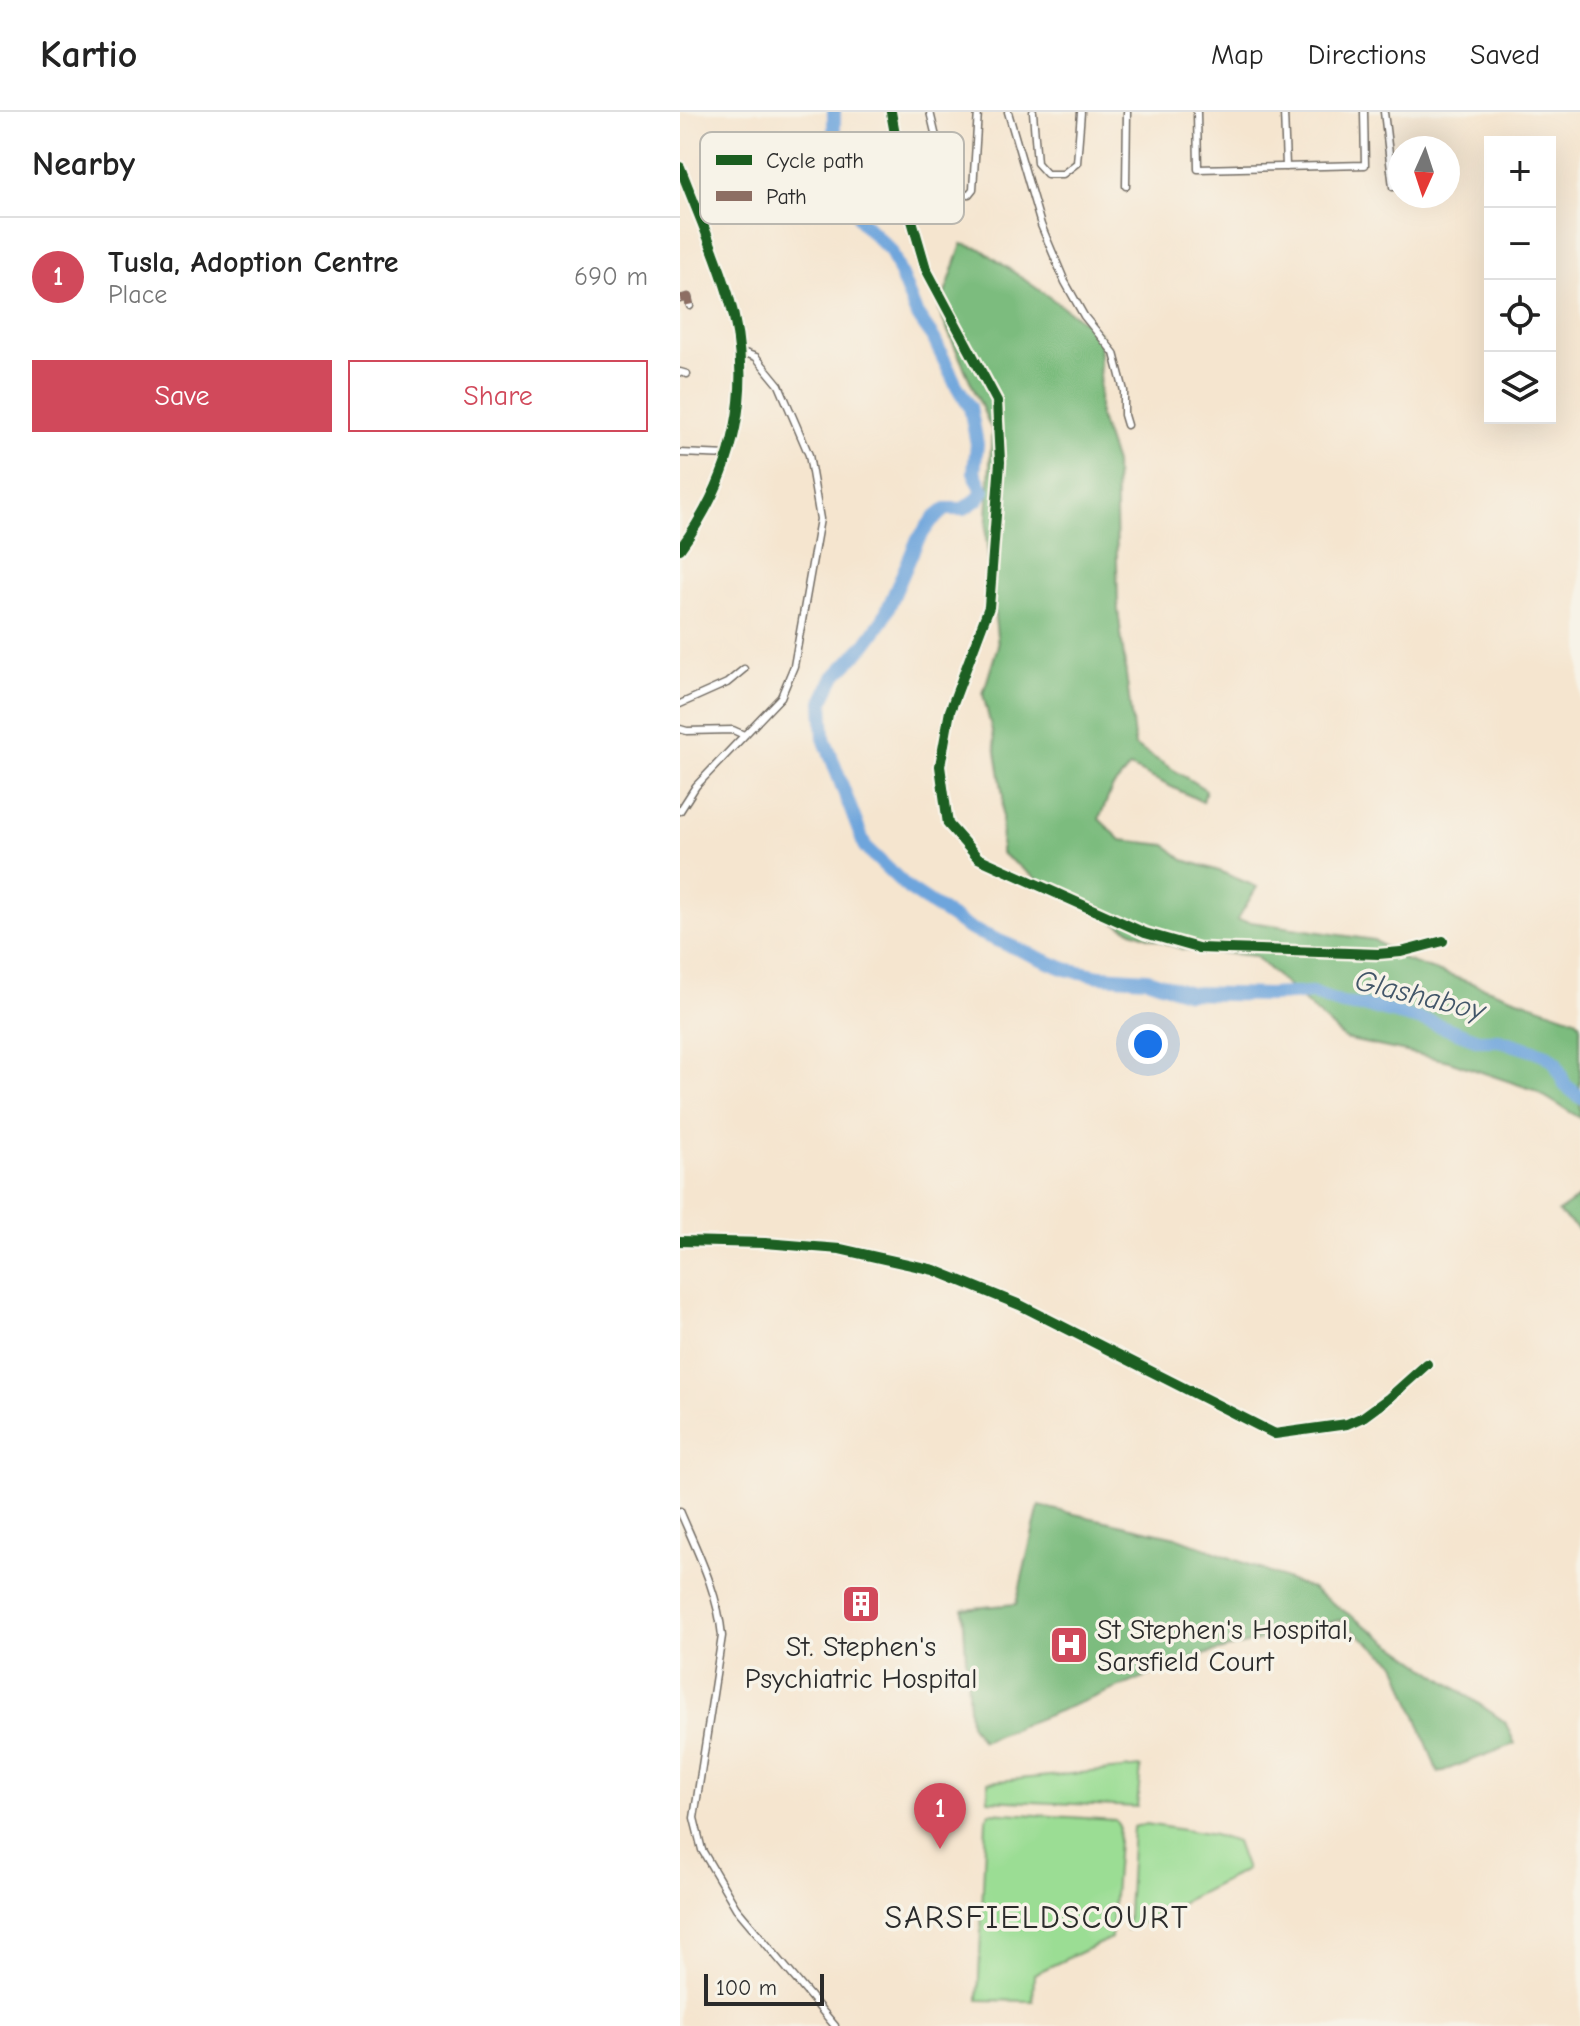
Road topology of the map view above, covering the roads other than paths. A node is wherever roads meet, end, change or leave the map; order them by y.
1 (891, 112) edge
2 (930, 112) edge
3 (978, 112) edge
4 (1008, 112) edge
5 (1033, 112) edge
6 (1081, 112) edge
7 (1127, 112) edge
8 (1197, 112) edge
9 (1284, 112) edge
10 (1364, 112) edge
11 (1384, 112) edge
12 (895, 132) edge
13 (935, 132) edge
14 (1388, 145) edge
15 (680, 167) edge
16 (1286, 167) junction
17 (1126, 186) dead end
18 (964, 194) edge
19 (700, 220) edge
20 (701, 224) edge
21 (913, 224) edge
22 (680, 299) edge
23 (690, 306) dead end
24 (739, 351) junction
25 (1127, 425) dead end
26 (680, 453) edge
27 (729, 455) junction
28 (680, 549) edge
29 (744, 669) dead end
30 (680, 704) edge
31 (680, 729) edge
32 (744, 735) junction
33 (680, 811) edge
34 (1443, 941) dead end
35 (680, 1241) edge
36 (1427, 1364) dead end
37 (680, 1511) edge
38 (835, 2026) edge

1 - 12 street
2 - 13 street
3 - 18 street
4 - 25 street
5 - 6 street
7 - 17 street
8 - 16 street
9 - 16 street
10 - 16 street
11 - 14 street
15 - 19 main road
20 - 24 main road
21 - 34 street
22 - 23 street
24 - 27 main road
24 - 32 street
26 - 27 street
27 - 28 main road
29 - 30 street
31 - 32 street
32 - 33 street
35 - 36 street
37 - 38 street

